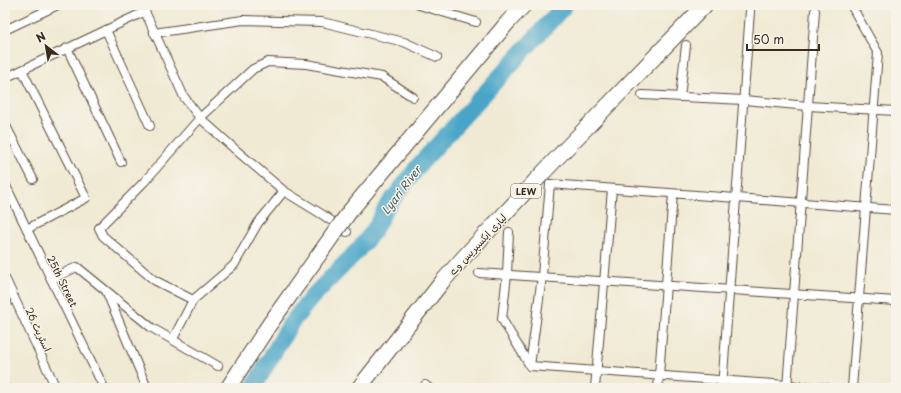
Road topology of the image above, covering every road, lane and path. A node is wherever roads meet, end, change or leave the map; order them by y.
1 (58, 5) edge
2 (419, 5) edge
3 (524, 5) edge
4 (705, 5) edge
5 (850, 5) edge
6 (143, 8) edge
7 (750, 11) dead end
8 (815, 11) dead end
9 (476, 22) dead end
10 (5, 30) edge
11 (106, 30) junction
12 (154, 33) junction
13 (686, 45) dead end
14 (67, 48) junction
15 (437, 58) dead end
16 (22, 70) junction
17 (5, 78) edge
18 (642, 95) dead end
19 (413, 97) dead end
20 (680, 97) junction
21 (744, 100) junction
22 (808, 106) junction
23 (874, 110) junction
24 (896, 111) edge
25 (200, 118) junction
26 (5, 124) edge
27 (150, 126) dead end
28 (121, 162) dead end
29 (33, 179) dead end
30 (5, 184) edge
31 (612, 189) junction
32 (284, 190) junction
33 (673, 194) junction
34 (736, 198) junction
35 (801, 203) junction
36 (866, 208) junction
37 (896, 210) edge
38 (27, 229) junction
39 (347, 232) dead end
40 (509, 232) dead end
41 (479, 273) dead end
42 (507, 274) junction
43 (542, 276) junction
44 (5, 278) edge
45 (51, 279) junction
46 (604, 280) junction
47 (666, 285) junction
48 (730, 289) junction
49 (107, 291) junction
50 (794, 293) junction
51 (859, 298) junction
52 (193, 300) junction
53 (896, 300) edge
54 (173, 339) junction
55 (218, 366) dead end
56 (530, 366) junction
57 (596, 370) junction
58 (659, 375) junction
59 (723, 384) edge
60 (787, 386) edge
61 (56, 388) edge
62 (104, 388) edge
63 (147, 388) edge
64 (228, 388) edge
65 (359, 388) edge
66 (595, 388) edge
67 (658, 388) edge
68 (827, 388) edge
69 (852, 388) edge

1 - 10 street
2 - 9 street
3 - 64 highway, bridge
4 - 65 highway, لیاری ایکسپریس وے / LEW
5 - 23 street
6 - 11 street
6 - 12 street
7 - 21 street
8 - 22 street
11 - 14 street
11 - 27 street
12 - 15 street
12 - 25 street
13 - 20 street
14 - 16 street
14 - 28 street
16 - 17 street
16 - 38 street
18 - 20 street
19 - 25 street
20 - 21 street
21 - 22 street
21 - 34 street
22 - 23 street
22 - 35 street
23 - 24 street
23 - 36 street
25 - 32 street
25 - 52 street
26 - 29 street
30 - 38 street, 25th Street
31 - 33 street
31 - 43 street
31 - 46 street
32 - 39 street
32 - 52 street
33 - 34 street
33 - 47 street
34 - 35 street
34 - 48 street
35 - 36 street
35 - 50 street
36 - 37 street
36 - 51 street
38 - 45 street, 25th Street
40 - 42 street
41 - 42 street
42 - 43 street
42 - 56 street
43 - 46 street
43 - 56 street
44 - 61 street, اسٹریٹ 26
45 - 49 street
45 - 62 street, 25th Street
46 - 47 street
46 - 57 street
47 - 48 street
47 - 58 street
48 - 50 street
48 - 59 street
49 - 54 street
49 - 63 street
50 - 51 street
50 - 60 street
51 - 53 street
51 - 69 street
52 - 54 street
54 - 55 street
56 - 57 street
57 - 58 street
57 - 66 street
58 - 59 street
58 - 67 street
59 - 60 street
60 - 68 street

